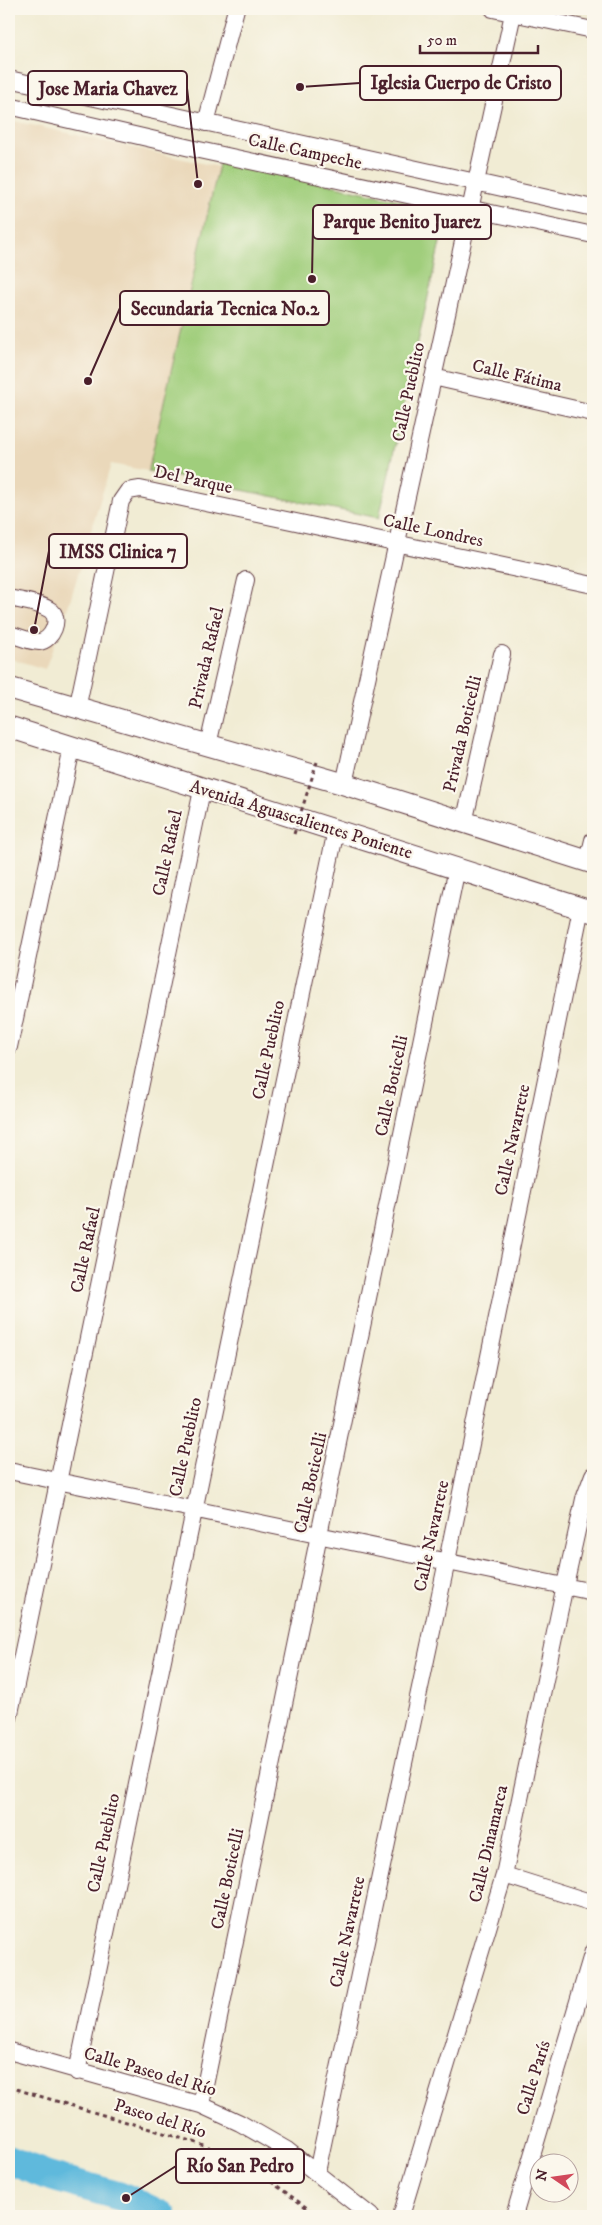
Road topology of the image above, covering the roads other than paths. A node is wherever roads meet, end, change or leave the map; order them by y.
1 (236, 9) edge
2 (493, 9) edge
3 (514, 11) edge
4 (593, 30) edge
5 (9, 79) edge
6 (9, 106) edge
7 (206, 123) junction
8 (476, 183) junction
9 (470, 208) junction
10 (593, 208) edge
11 (593, 235) edge
12 (433, 377) junction
13 (593, 413) edge
14 (265, 515) joint
15 (396, 544) junction
16 (246, 580) dead end
17 (593, 585) edge
18 (9, 598) edge
19 (9, 634) edge
20 (502, 654) dead end
21 (9, 688) edge
22 (77, 709) junction
23 (9, 728) edge
24 (208, 745) junction
25 (72, 748) junction
26 (344, 784) junction
27 (202, 790) junction
28 (464, 823) junction
29 (336, 830) junction
30 (593, 840) edge
31 (591, 862) edge
32 (457, 868) junction
33 (587, 910) edge
34 (9, 1047) edge
35 (9, 1471) edge
36 (593, 1475) edge
37 (58, 1482) junction
38 (193, 1509) junction
39 (320, 1536) junction
40 (447, 1561) junction
41 (565, 1585) junction
42 (593, 1592) edge
43 (9, 1718) edge
44 (504, 1875) junction
45 (593, 1903) edge
46 (593, 1951) edge
47 (9, 2051) edge
48 (77, 2072) junction
49 (201, 2105) junction
50 (317, 2172) junction
51 (371, 2216) edge
52 (401, 2216) edge
53 (514, 2216) edge

1 - 7 street
2 - 3 street
3 - 4 street
3 - 8 street, Calle Pueblito
5 - 7 street, Calle Campeche
6 - 9 street, Calle Campeche
7 - 8 street, Calle Campeche
8 - 9 street, Calle Pueblito
8 - 10 street, Calle Campeche
9 - 11 street, Calle Campeche
9 - 12 street, Calle Pueblito
12 - 13 street, Calle Fátima
12 - 15 street, Calle Pueblito
14 - 15 street, Calle Londres
14 - 22 street, Del Parque
15 - 17 street, Calle Londres
15 - 26 street, Calle Pueblito
16 - 24 street, Privada Rafael
18 - 19 street
20 - 28 street, Privada Boticelli
21 - 22 main road
22 - 24 main road
23 - 25 main road, Avenida Aguascalientes Poniente
24 - 26 main road
25 - 27 main road, Avenida Aguascalientes Poniente
25 - 34 street
26 - 28 main road
27 - 29 main road, Avenida Aguascalientes Poniente
27 - 37 street, Calle Rafael
28 - 31 main road
29 - 32 main road, Avenida Aguascalientes Poniente
29 - 38 street, Calle Pueblito
30 - 31 street
32 - 33 main road, Avenida Aguascalientes Poniente
32 - 39 street, Calle Boticelli
33 - 40 street, Calle Navarrete
35 - 37 street
36 - 41 street, Calle Dinamarca
37 - 38 street
37 - 43 street, Calle Rafael
38 - 39 street
38 - 48 street, Calle Pueblito
39 - 40 street
39 - 49 street, Calle Boticelli
40 - 41 street
40 - 50 street, Calle Navarrete
41 - 42 street
41 - 44 street, Calle Dinamarca
44 - 45 street
44 - 52 street, Calle Dinamarca
46 - 53 street, Calle París
47 - 48 street, Calle Paseo del Río
48 - 49 street, Calle Paseo del Río
49 - 50 street, Calle Paseo del Río
50 - 51 street, Calle Paseo del Río

